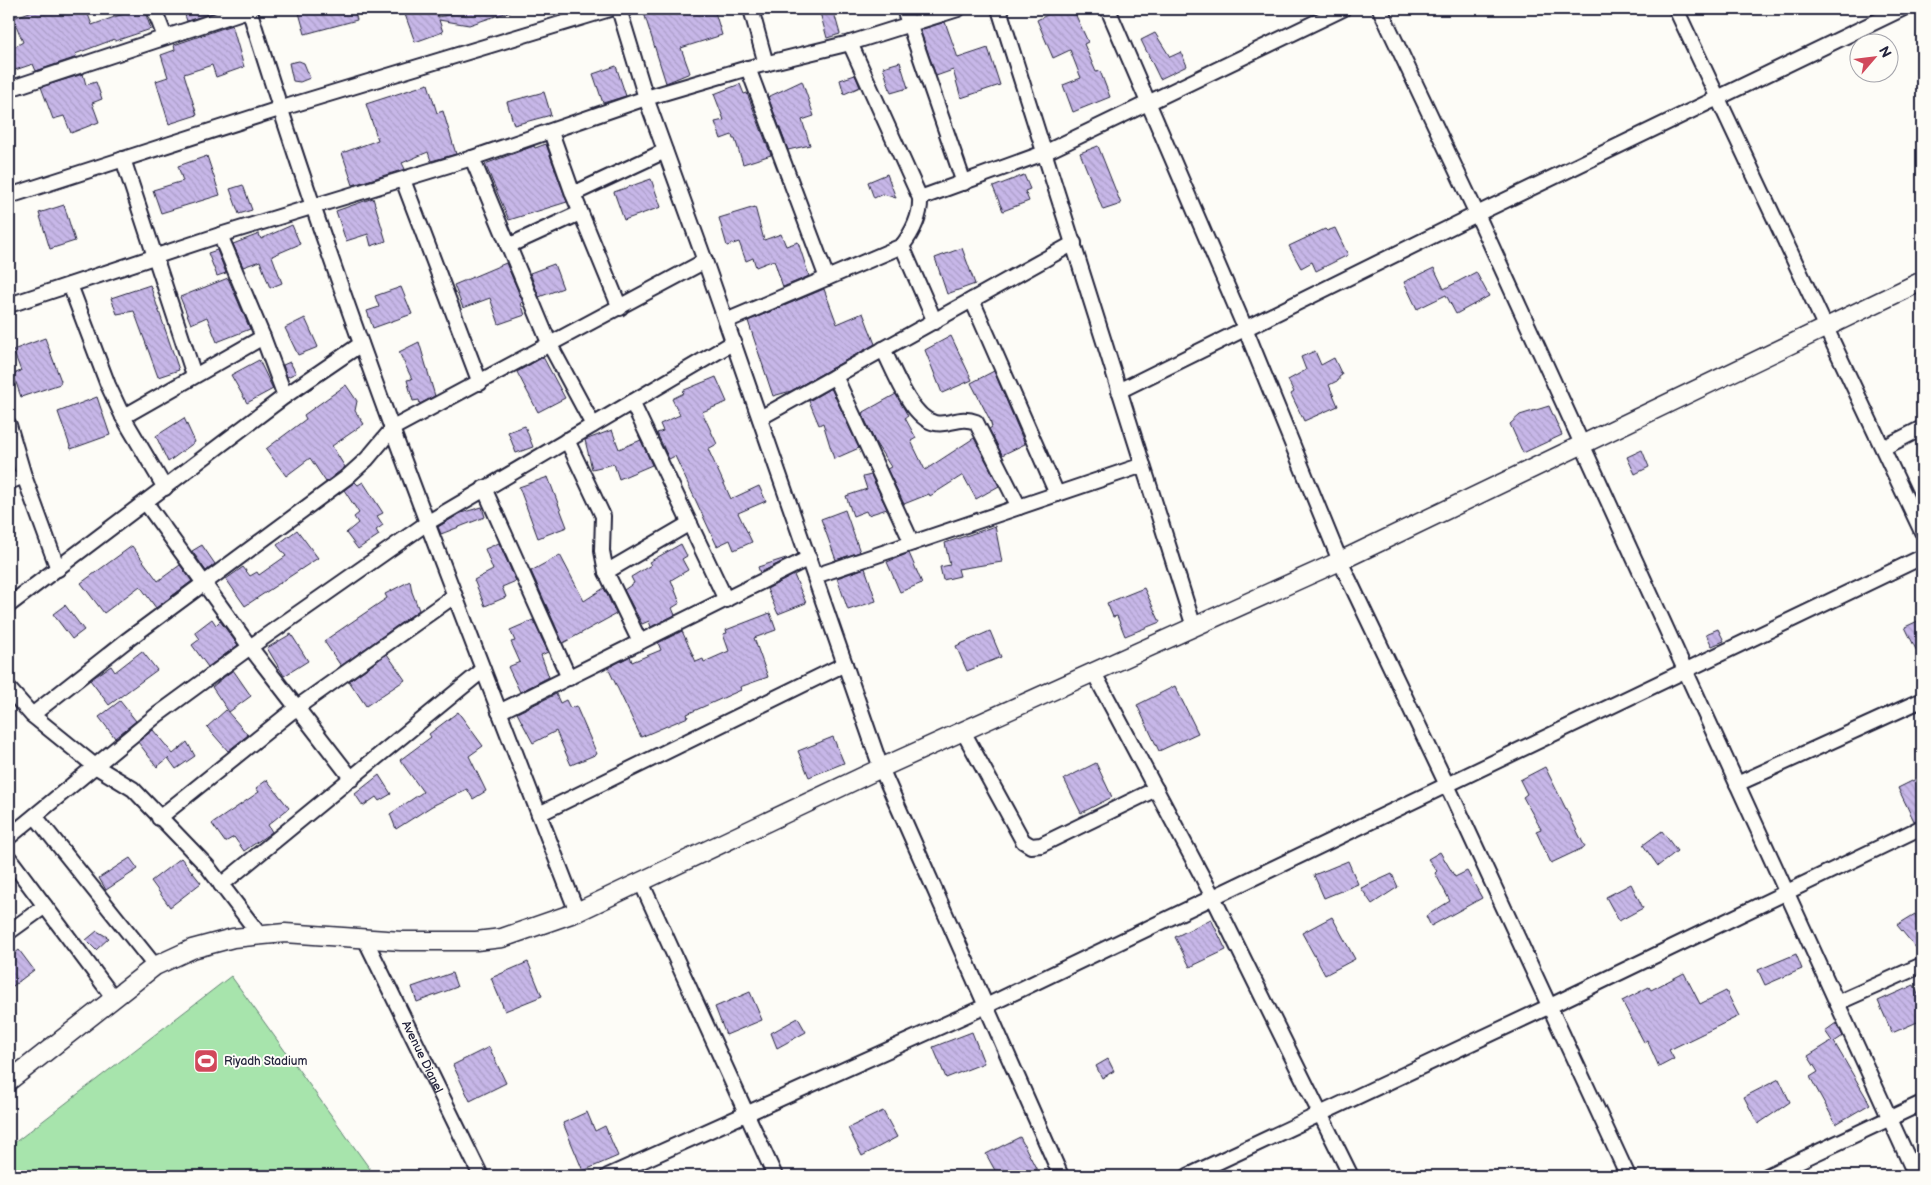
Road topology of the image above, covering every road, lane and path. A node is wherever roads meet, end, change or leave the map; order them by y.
1 (154, 9) edge
2 (250, 9) edge
3 (610, 9) edge
4 (619, 9) edge
5 (751, 9) edge
6 (904, 9) edge
7 (958, 9) edge
8 (999, 9) edge
9 (1108, 9) edge
10 (1343, 9) edge
11 (1380, 9) edge
12 (1676, 9) edge
13 (1902, 9) edge
14 (908, 26) junction
15 (164, 37) junction
16 (850, 43) junction
17 (766, 64) junction
18 (748, 68) junction
19 (9, 88) edge
20 (1718, 97) junction
21 (646, 98) junction
22 (1147, 104) junction
23 (280, 109) junction
24 (551, 132) junction
25 (665, 151) junction
26 (1044, 153) junction
27 (472, 158) junction
28 (123, 159) junction
29 (403, 180) junction
30 (964, 183) junction
31 (572, 194) junction
32 (9, 196) edge
33 (920, 198) junction
34 (314, 206) junction
35 (580, 213) junction
36 (1476, 214) junction
37 (220, 235) junction
38 (1074, 243) junction
39 (508, 246) junction
40 (902, 246) junction
41 (155, 256) junction
42 (705, 261) junction
43 (826, 278) junction
44 (1922, 281) edge
45 (70, 285) junction
46 (972, 300) junction
47 (9, 305) edge
48 (620, 308) junction
49 (726, 321) junction
50 (935, 322) junction
51 (1246, 328) junction
52 (1827, 328) junction
53 (263, 337) junction
54 (734, 342) junction
55 (361, 344) junction
56 (550, 345) junction
57 (883, 349) junction
58 (194, 374) junction
59 (835, 376) junction
60 (480, 383) junction
61 (1119, 391) junction
62 (285, 396) junction
63 (632, 402) junction
64 (124, 417) junction
65 (760, 418) junction
66 (9, 425) edge
67 (593, 425) junction
68 (393, 428) junction
69 (1922, 428) edge
70 (567, 440) junction
71 (1581, 446) junction
72 (1883, 448) junction
73 (1143, 465) junction
74 (24, 476) junction
75 (9, 482) edge
76 (166, 488) junction
77 (484, 488) junction
78 (1058, 494) junction
79 (146, 503) junction
80 (1019, 507) junction
81 (427, 523) junction
82 (690, 523) junction
83 (1922, 532) edge
84 (912, 543) junction
85 (1922, 557) edge
86 (809, 558) junction
87 (1340, 561) junction
88 (58, 569) junction
89 (606, 572) junction
90 (815, 576) junction
91 (203, 583) junction
92 (454, 596) junction
93 (726, 600) junction
94 (9, 605) edge
95 (1194, 627) junction
96 (640, 642) junction
97 (250, 647) junction
98 (845, 664) junction
99 (483, 670) junction
100 (1685, 672) junction
101 (1094, 673) junction
102 (569, 678) junction
103 (9, 689) edge
104 (1922, 700) edge
105 (296, 708) junction
106 (499, 712) junction
107 (32, 715) junction
108 (964, 732) junction
109 (95, 766) junction
110 (881, 768) junction
111 (352, 779) junction
112 (1737, 784) junction
113 (1447, 785) junction
114 (1156, 790) junction
115 (539, 814) junction
116 (34, 816) junction
117 (159, 818) junction
118 (1922, 826) edge
119 (9, 837) edge
120 (9, 858) edge
121 (642, 882) junction
122 (221, 885) junction
123 (1786, 892) junction
124 (1213, 897) junction
125 (44, 906) junction
126 (576, 912) junction
127 (9, 932) edge
128 (258, 934) junction
129 (365, 938) junction
130 (1922, 965) edge
131 (155, 966) junction
132 (113, 997) junction
133 (1837, 1003) junction
134 (986, 1006) junction
135 (1548, 1007) junction
136 (9, 1081) edge
137 (1922, 1103) edge
138 (747, 1114) junction
139 (1321, 1114) junction
140 (1890, 1119) junction
141 (481, 1176) edge
142 (608, 1176) edge
143 (775, 1176) edge
144 (1061, 1176) edge
145 (1188, 1176) edge
146 (1350, 1176) edge
147 (1628, 1176) edge
148 (1768, 1176) edge
149 (1916, 1176) edge

1 - 15 street
2 - 15 street
2 - 23 street
3 - 23 street
4 - 21 street
5 - 17 street
6 - 14 street
7 - 14 street
8 - 26 street
9 - 22 street
10 - 22 street
11 - 36 street
12 - 20 street
13 - 20 street
14 - 16 street
14 - 30 street
15 - 19 street
16 - 17 street
16 - 33 street
17 - 18 street
18 - 21 street
18 - 43 street
20 - 36 street
20 - 52 street
21 - 24 street
21 - 25 street
22 - 26 street
22 - 51 street
23 - 28 street
23 - 34 street
24 - 27 street
24 - 31 street
25 - 31 street
25 - 42 street
26 - 30 street
26 - 38 street
27 - 29 street
27 - 39 street
28 - 32 street
28 - 41 street
29 - 34 street
29 - 60 street
30 - 33 street
31 - 35 street
33 - 40 street
34 - 37 street
34 - 55 street
35 - 39 street
35 - 48 street
36 - 51 street
36 - 71 street
37 - 41 street
37 - 53 street
38 - 46 street
38 - 61 street
39 - 56 street
40 - 43 street
40 - 50 street
41 - 45 street
41 - 58 street
42 - 48 street
42 - 49 street
43 - 49 street
44 - 52 street
45 - 47 street
45 - 64 street
46 - 50 street
46 - 78 street
48 - 56 street
49 - 54 street
50 - 57 street
51 - 61 street
51 - 87 street
52 - 71 street
52 - 72 street
53 - 58 street
53 - 62 street
54 - 63 street
54 - 65 street
55 - 62 street
55 - 68 street
56 - 60 street
56 - 67 street
57 - 59 street
57 - 80 street
58 - 64 street
59 - 65 street
59 - 84 street
60 - 68 street
61 - 73 street
62 - 76 street
63 - 67 street
63 - 82 street
64 - 76 street
65 - 86 street
66 - 74 street
67 - 70 street
68 - 81 street
68 - 91 street
69 - 72 street
70 - 77 street
70 - 89 street
71 - 87 street
71 - 100 street
72 - 83 street
73 - 78 street
73 - 95 street
74 - 75 street
74 - 88 street
76 - 79 street
77 - 81 street
77 - 102 street
78 - 80 street
79 - 88 street
79 - 91 street
80 - 84 street
81 - 92 street
81 - 97 street
82 - 89 street
82 - 93 street
84 - 90 street
85 - 100 street
86 - 90 street
86 - 93 street
87 - 95 street
87 - 113 street
88 - 94 street
89 - 96 street
90 - 98 street
91 - 97 street
91 - 107 street
92 - 99 street
92 - 105 street
93 - 96 street
95 - 101 street
96 - 102 street
97 - 105 street
97 - 109 street
98 - 110 street
98 - 115 street
99 - 106 street
99 - 111 street
100 - 112 street
100 - 113 street
101 - 108 street
101 - 114 street
102 - 106 street
103 - 107 street
104 - 112 street
105 - 111 street
105 - 117 street
106 - 115 street
107 - 109 street
108 - 110 street
108 - 114 street
109 - 116 street
109 - 117 street
110 - 121 street
110 - 134 street
111 - 122 street
112 - 123 street
113 - 124 street
113 - 135 street
114 - 124 street
115 - 126 street
116 - 119 street
116 - 131 street
117 - 122 street
118 - 123 street
120 - 125 street
121 - 126 street
121 - 138 street
122 - 128 street
123 - 133 street
123 - 135 street
124 - 134 street
124 - 139 street
125 - 127 street
125 - 132 street
126 - 129 street
128 - 129 street
128 - 131 street
129 - 141 street, Avenue Dianel
130 - 133 street
131 - 132 street
132 - 136 street
133 - 140 street
134 - 138 street
134 - 144 street
135 - 139 street
135 - 147 street
137 - 140 street
138 - 142 street
138 - 143 street
139 - 145 street
139 - 146 street
140 - 148 street
140 - 149 street

